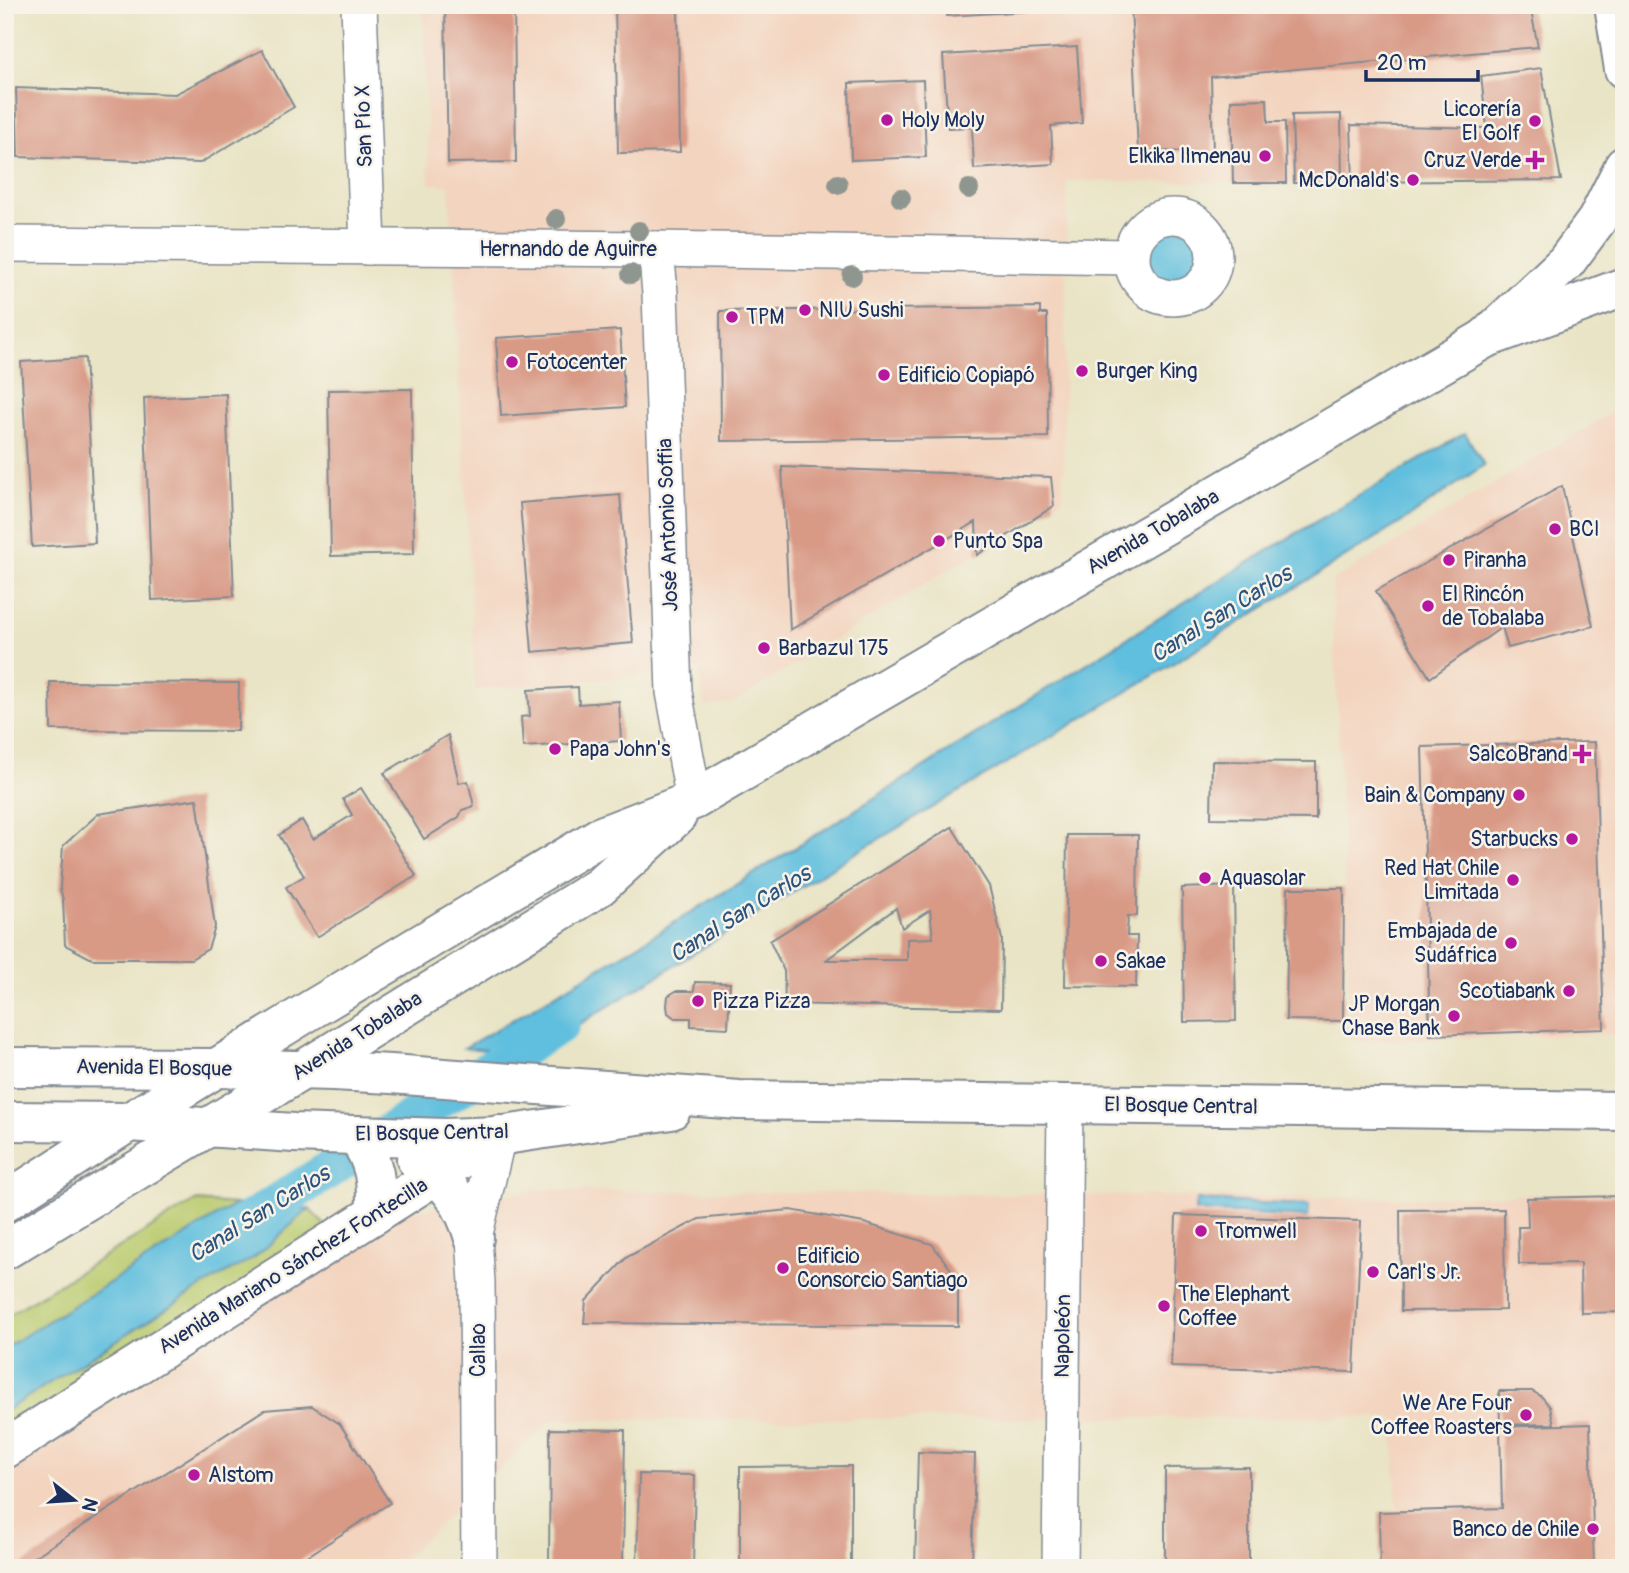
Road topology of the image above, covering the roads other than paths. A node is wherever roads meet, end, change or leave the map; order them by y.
1 (359, 5) edge
2 (1614, 5) edge
3 (1624, 69) edge
4 (1624, 166) edge
5 (5, 244) edge
6 (368, 247) junction
7 (656, 249) junction
8 (1131, 257) dead end
9 (1624, 287) edge
10 (1484, 338) junction
11 (694, 800) junction
12 (5, 1066) edge
13 (217, 1068) junction
14 (318, 1071) junction
15 (583, 1088) junction
16 (738, 1100) junction
17 (1065, 1104) junction
18 (1624, 1111) edge
19 (5, 1121) edge
20 (129, 1122) junction
21 (208, 1127) junction
22 (498, 1136) junction
23 (389, 1154) junction
24 (5, 1202) edge
25 (375, 1214) junction
26 (474, 1238) junction
27 (5, 1250) edge
28 (5, 1449) edge
29 (479, 1568) edge
30 (1060, 1568) edge

1 - 6 street, San Pío X
2 - 3 street
4 - 10 street
5 - 6 street, Hernando de Aguirre
6 - 7 street, Hernando de Aguirre
7 - 8 street, Hernando de Aguirre
7 - 11 street, José Antonio Soffia
9 - 10 street, Avenida Tobalaba
10 - 11 street, Avenida Tobalaba
11 - 13 street, Avenida Tobalaba
11 - 14 street, Avenida Tobalaba
12 - 13 street, Avenida El Bosque
13 - 14 street, Avenida El Bosque
13 - 20 street, Avenida Tobalaba
14 - 15 street, El Bosque Central
14 - 21 street, Avenida Tobalaba
15 - 16 street, El Bosque Central
15 - 22 street, Avenida Mariano Sánchez Fontecilla
16 - 17 street, El Bosque Central
16 - 22 street, El Bosque Central
17 - 18 street, El Bosque Central
17 - 30 street, Napoleón
19 - 20 street
20 - 21 street
20 - 24 street, Avenida Tobalaba
21 - 23 street, El Bosque Central
21 - 27 street, Avenida Tobalaba
22 - 23 street, Avenida Mariano Sánchez Fontecilla
22 - 23 street, El Bosque Central
22 - 26 street, Callao
23 - 25 street, Avenida Mariano Sánchez Fontecilla
23 - 25 street
23 - 26 street
25 - 28 street, Avenida Mariano Sánchez Fontecilla
26 - 29 street, Callao

